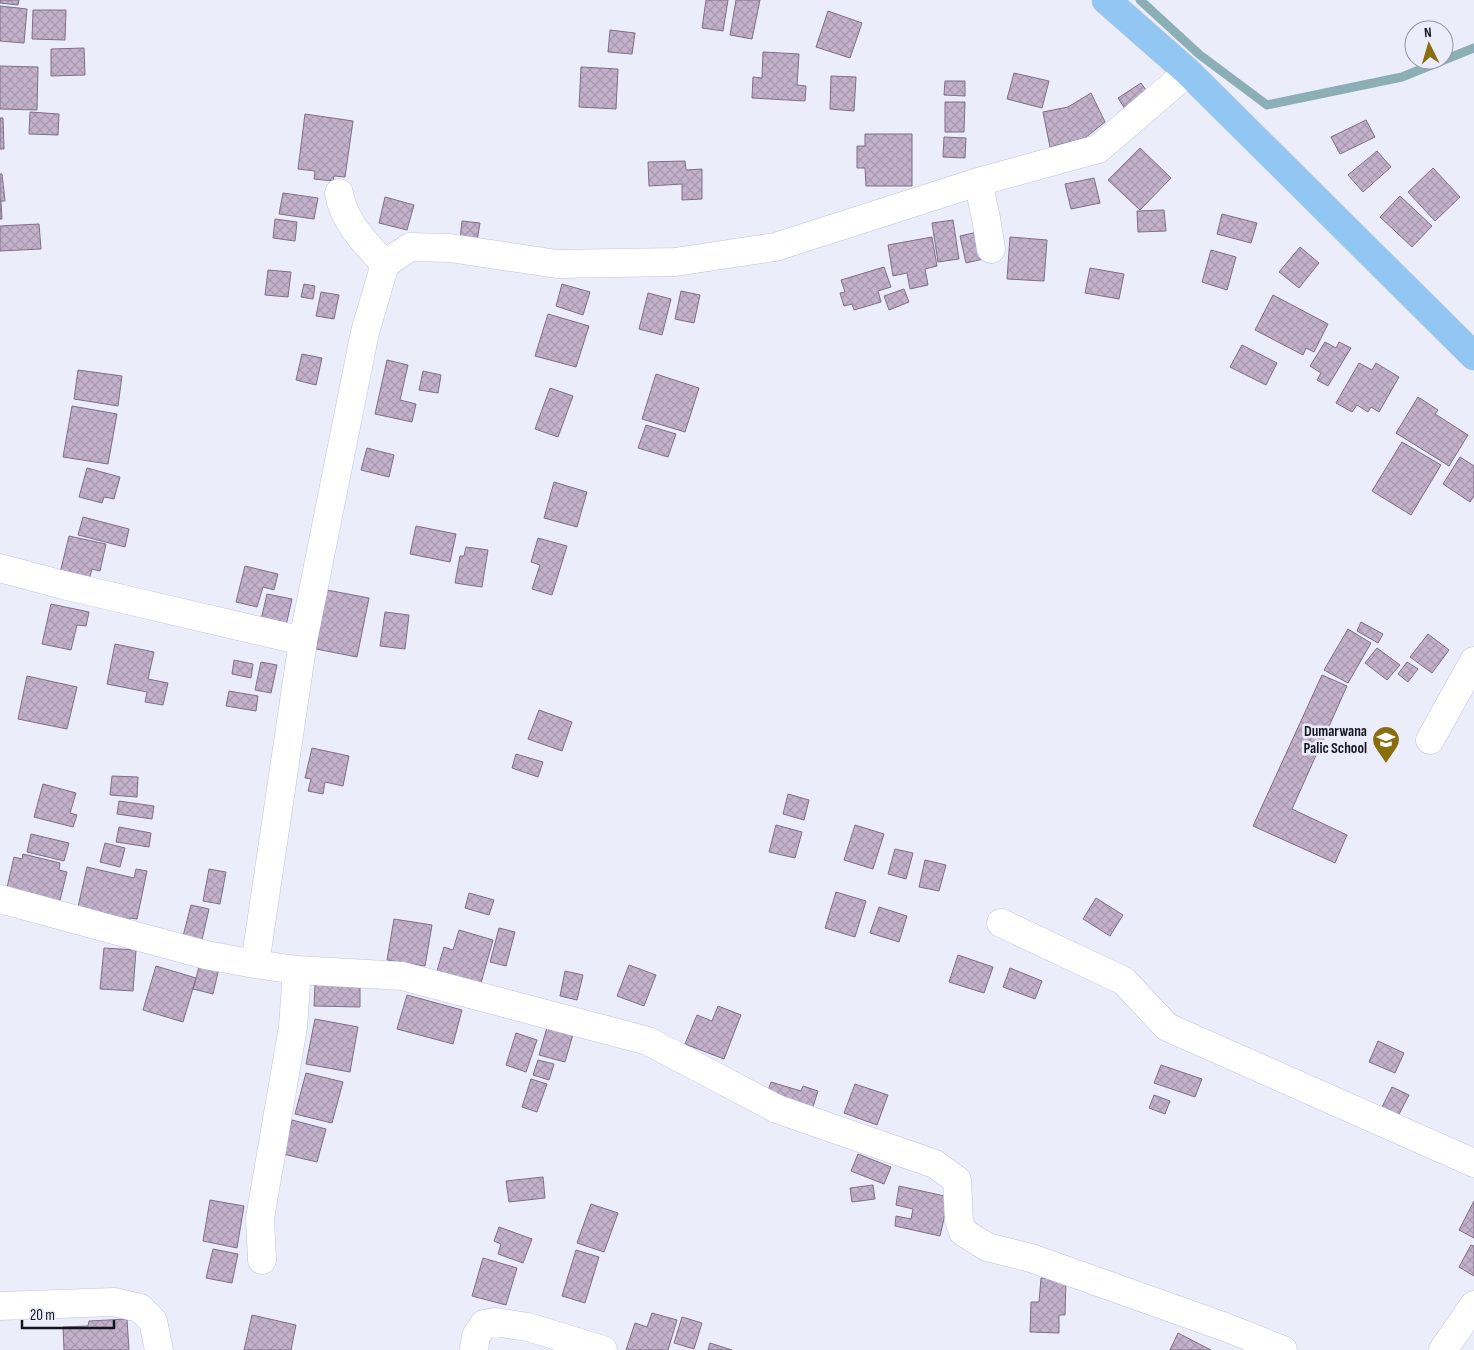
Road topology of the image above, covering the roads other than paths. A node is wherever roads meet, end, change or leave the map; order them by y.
1 (1106, 0) edge
2 (1188, 72) junction
3 (978, 182) junction
4 (339, 193) dead end
5 (991, 248) dead end
6 (385, 264) junction
7 (1473, 353) edge
8 (0, 568) edge
9 (303, 641) junction
10 (1474, 661) edge
11 (1430, 740) dead end
12 (0, 899) edge
13 (1001, 923) dead end
14 (255, 964) junction
15 (297, 970) junction
16 (1474, 1163) edge
17 (262, 1260) dead end
18 (1474, 1305) edge
19 (0, 1306) edge
20 (159, 1350) edge
21 (474, 1350) edge
22 (603, 1350) edge
23 (1283, 1350) edge
24 (1443, 1350) edge

1 - 2 main road
2 - 3 street
2 - 7 main road
3 - 5 street
3 - 6 street
4 - 6 street
6 - 9 street
8 - 9 street
9 - 14 street
10 - 11 street
12 - 14 street
13 - 16 street
14 - 15 street
15 - 17 street
15 - 23 street
18 - 24 street
19 - 20 street
21 - 22 street

